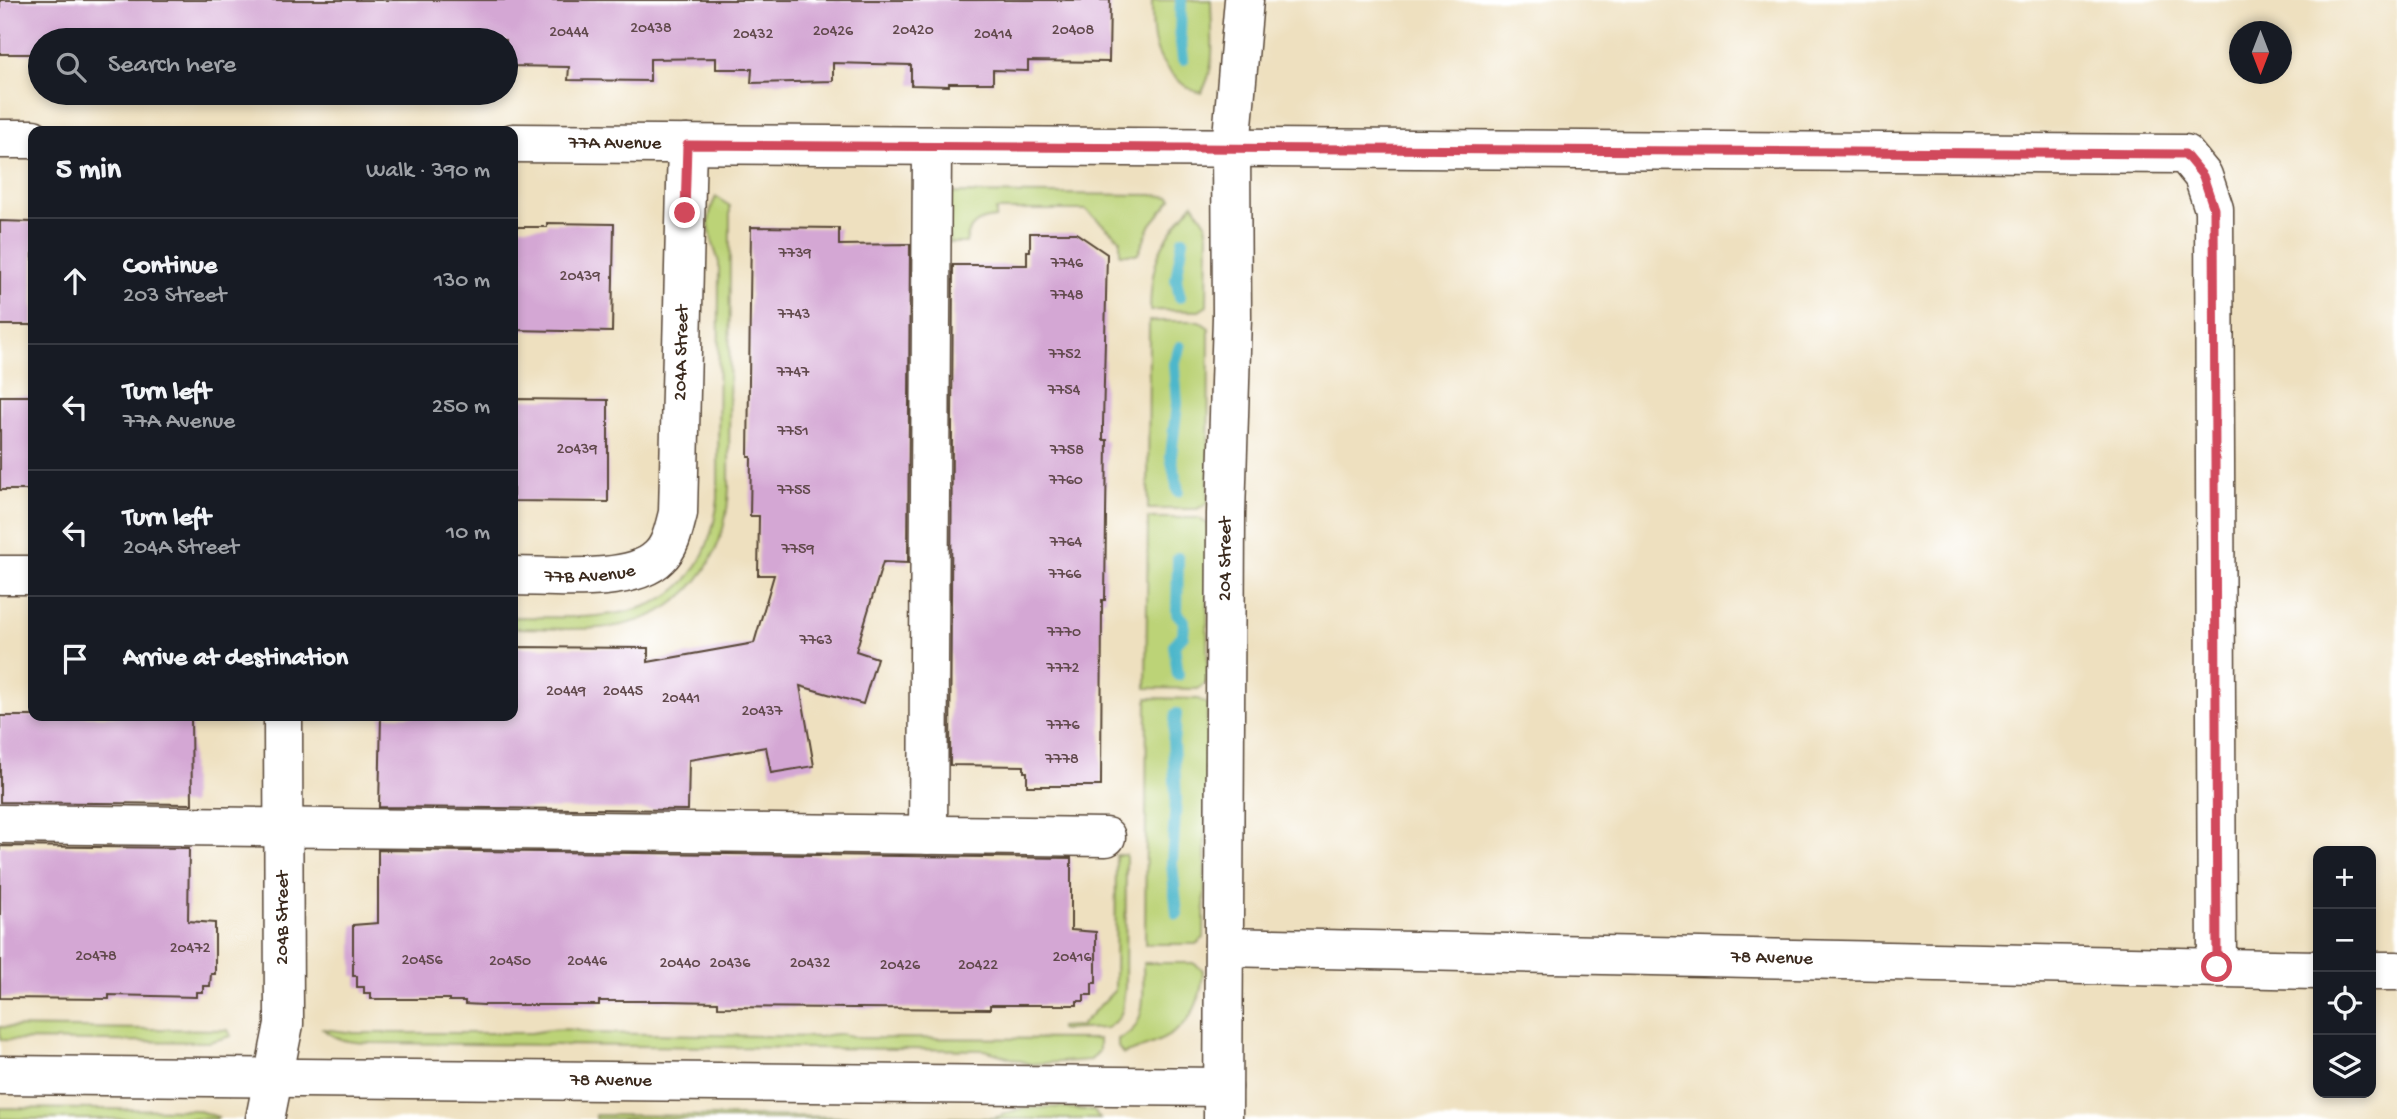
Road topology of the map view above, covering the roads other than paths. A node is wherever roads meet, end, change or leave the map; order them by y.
1 (1244, 0) edge
2 (0, 139) edge
3 (28, 139) edge
4 (518, 143) edge
5 (687, 145) junction
6 (932, 146) junction
7 (1231, 148) junction
8 (661, 556) joint
9 (0, 575) edge
10 (28, 575) edge
11 (518, 576) edge
12 (283, 721) edge
13 (0, 824) edge
14 (283, 828) junction
15 (928, 835) junction
16 (1106, 837) dead end
17 (1224, 947) junction
18 (2217, 967) junction
19 (2313, 970) edge
20 (2376, 971) edge
21 (2397, 971) edge
22 (0, 1075) edge
23 (272, 1079) junction
24 (1223, 1103) edge
25 (265, 1119) edge

1 - 7 street, 204 Street
2 - 3 street
4 - 5 street, 77A Avenue
5 - 6 street, 77A Avenue
5 - 8 street, 204A Street
6 - 7 street, 77A Avenue
6 - 15 street
7 - 17 street, 204 Street
7 - 18 street, 77A Avenue
8 - 11 street, 77B Avenue
9 - 10 street
12 - 14 street, 204B Street
13 - 14 street
14 - 15 street
14 - 23 street, 204B Street
15 - 16 street
17 - 18 street, 78 Avenue
17 - 24 street, 204 Street
18 - 19 street, 78 Avenue
20 - 21 street
22 - 23 street, 78 Avenue
23 - 24 street, 78 Avenue
23 - 25 street, 204B Street

